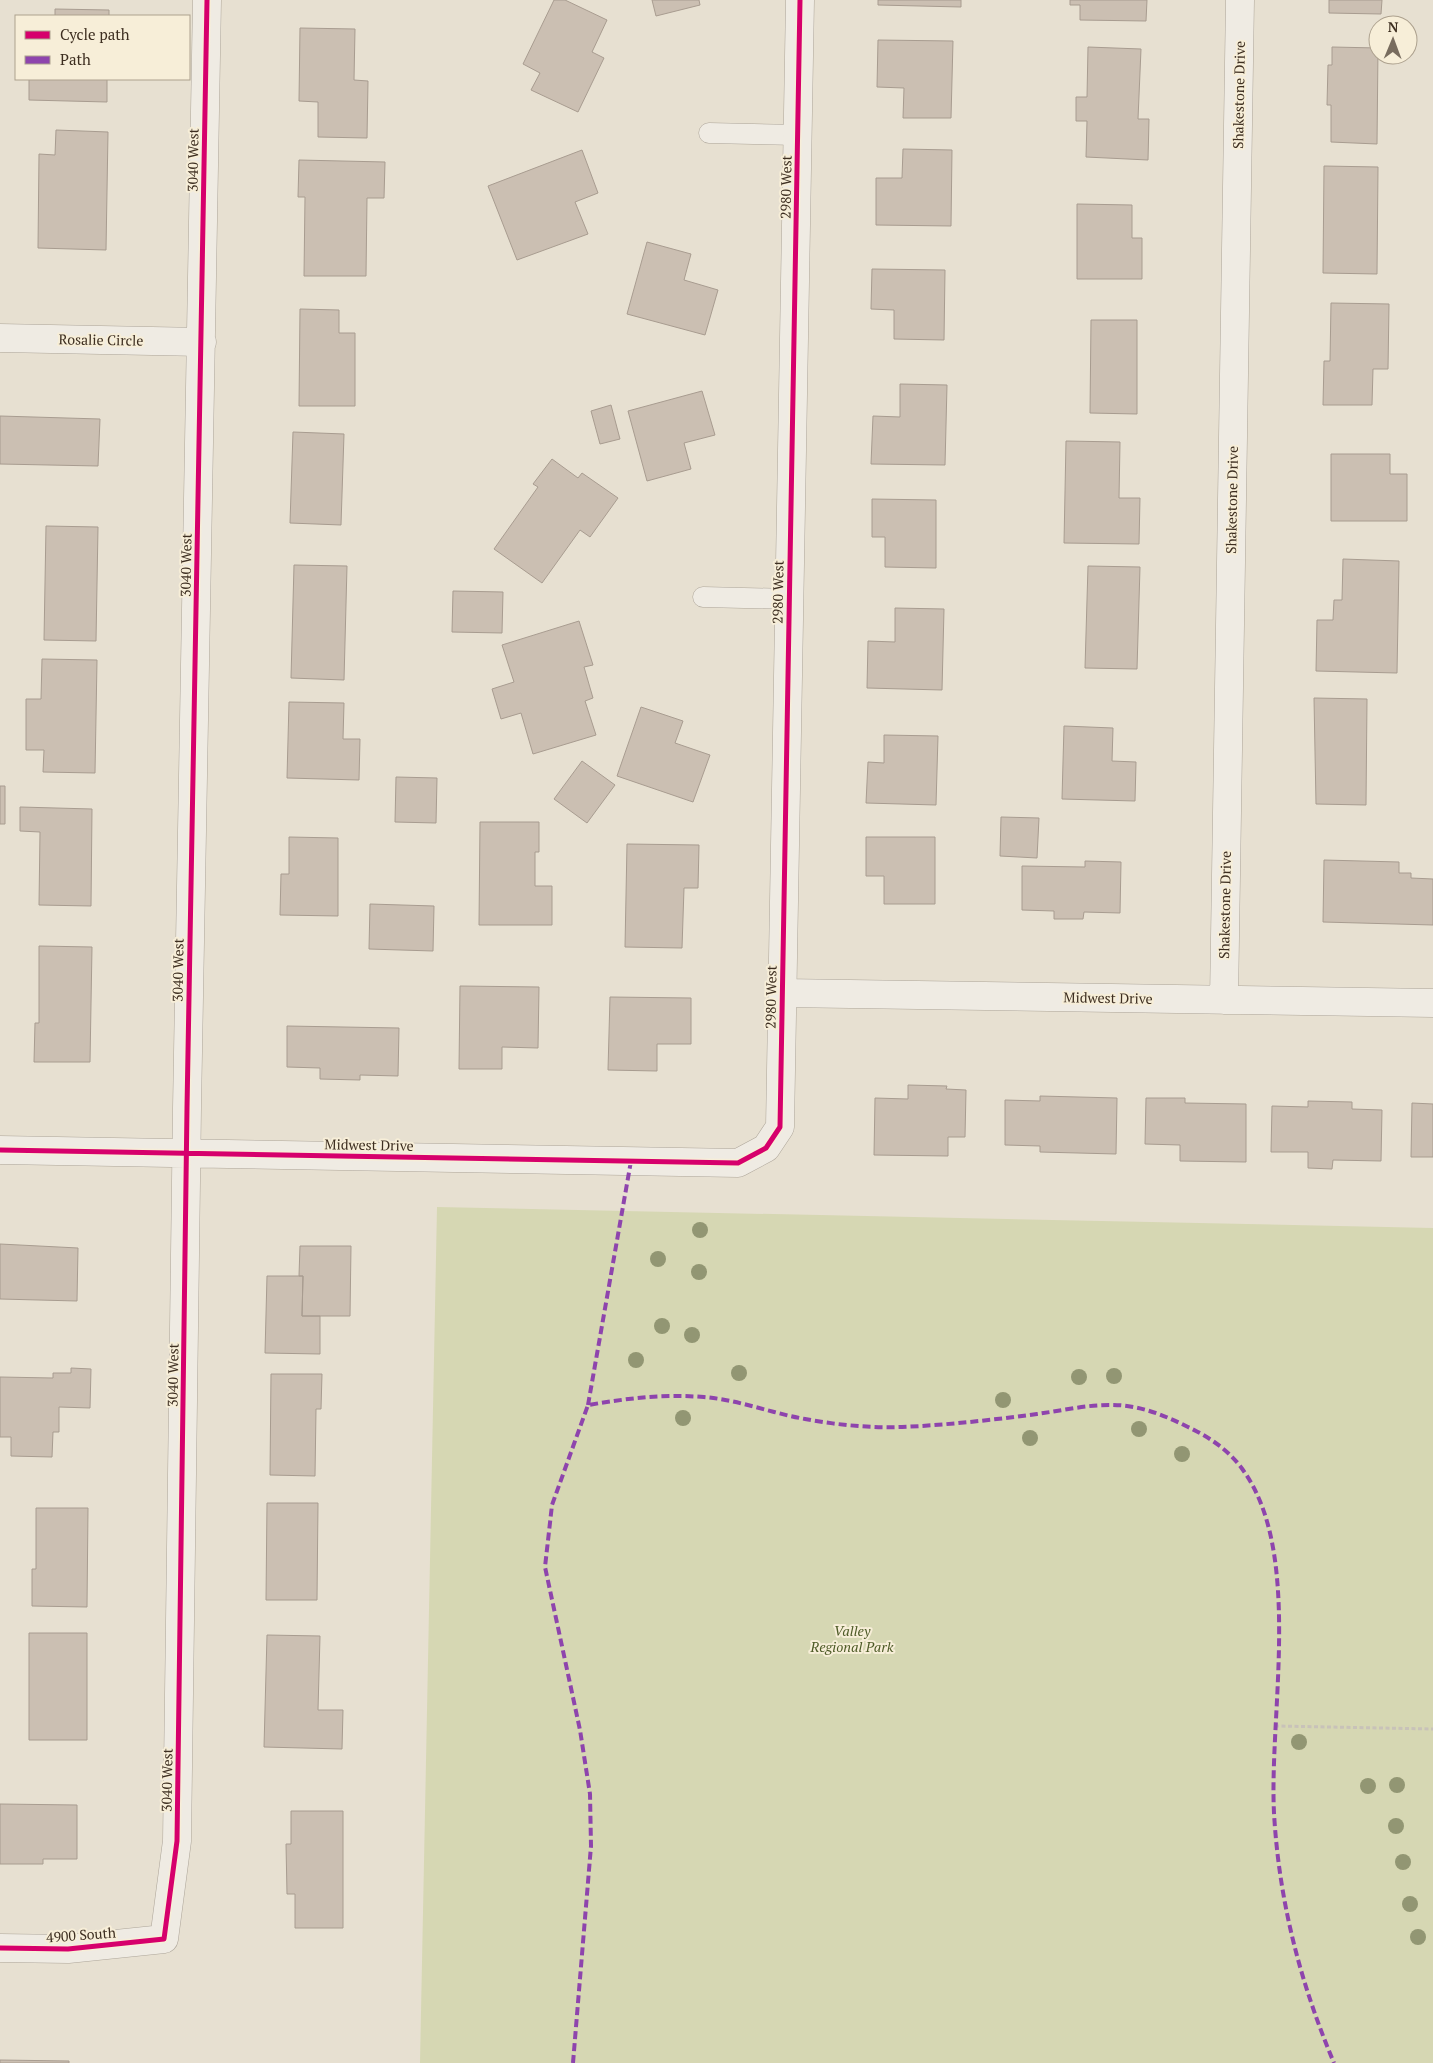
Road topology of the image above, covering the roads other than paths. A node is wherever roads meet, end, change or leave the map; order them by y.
1 (207, 0) edge
2 (800, 0) edge
3 (1240, 0) edge
4 (709, 133) dead end
5 (798, 135) junction
6 (0, 338) edge
7 (202, 342) junction
8 (703, 597) dead end
9 (790, 599) junction
10 (783, 993) junction
11 (1224, 1000) junction
12 (1433, 1003) edge
13 (0, 1150) edge
14 (186, 1153) junction
15 (738, 1163) joint
16 (164, 1939) joint
17 (0, 1948) edge

1 - 7 street, 3040 West
2 - 5 street, 2980 West
3 - 11 street, Shakestone Drive
4 - 5 lane
5 - 9 street, 2980 West
6 - 7 street, Rosalie Circle
7 - 14 street, 3040 West
8 - 9 lane
9 - 10 street, 2980 West
10 - 11 street, Midwest Drive
10 - 15 street, 2980 West
11 - 12 street, Midwest Drive
13 - 14 street, Midwest Drive
14 - 15 street, Midwest Drive
14 - 16 street, 3040 West
16 - 17 street, 4900 South

